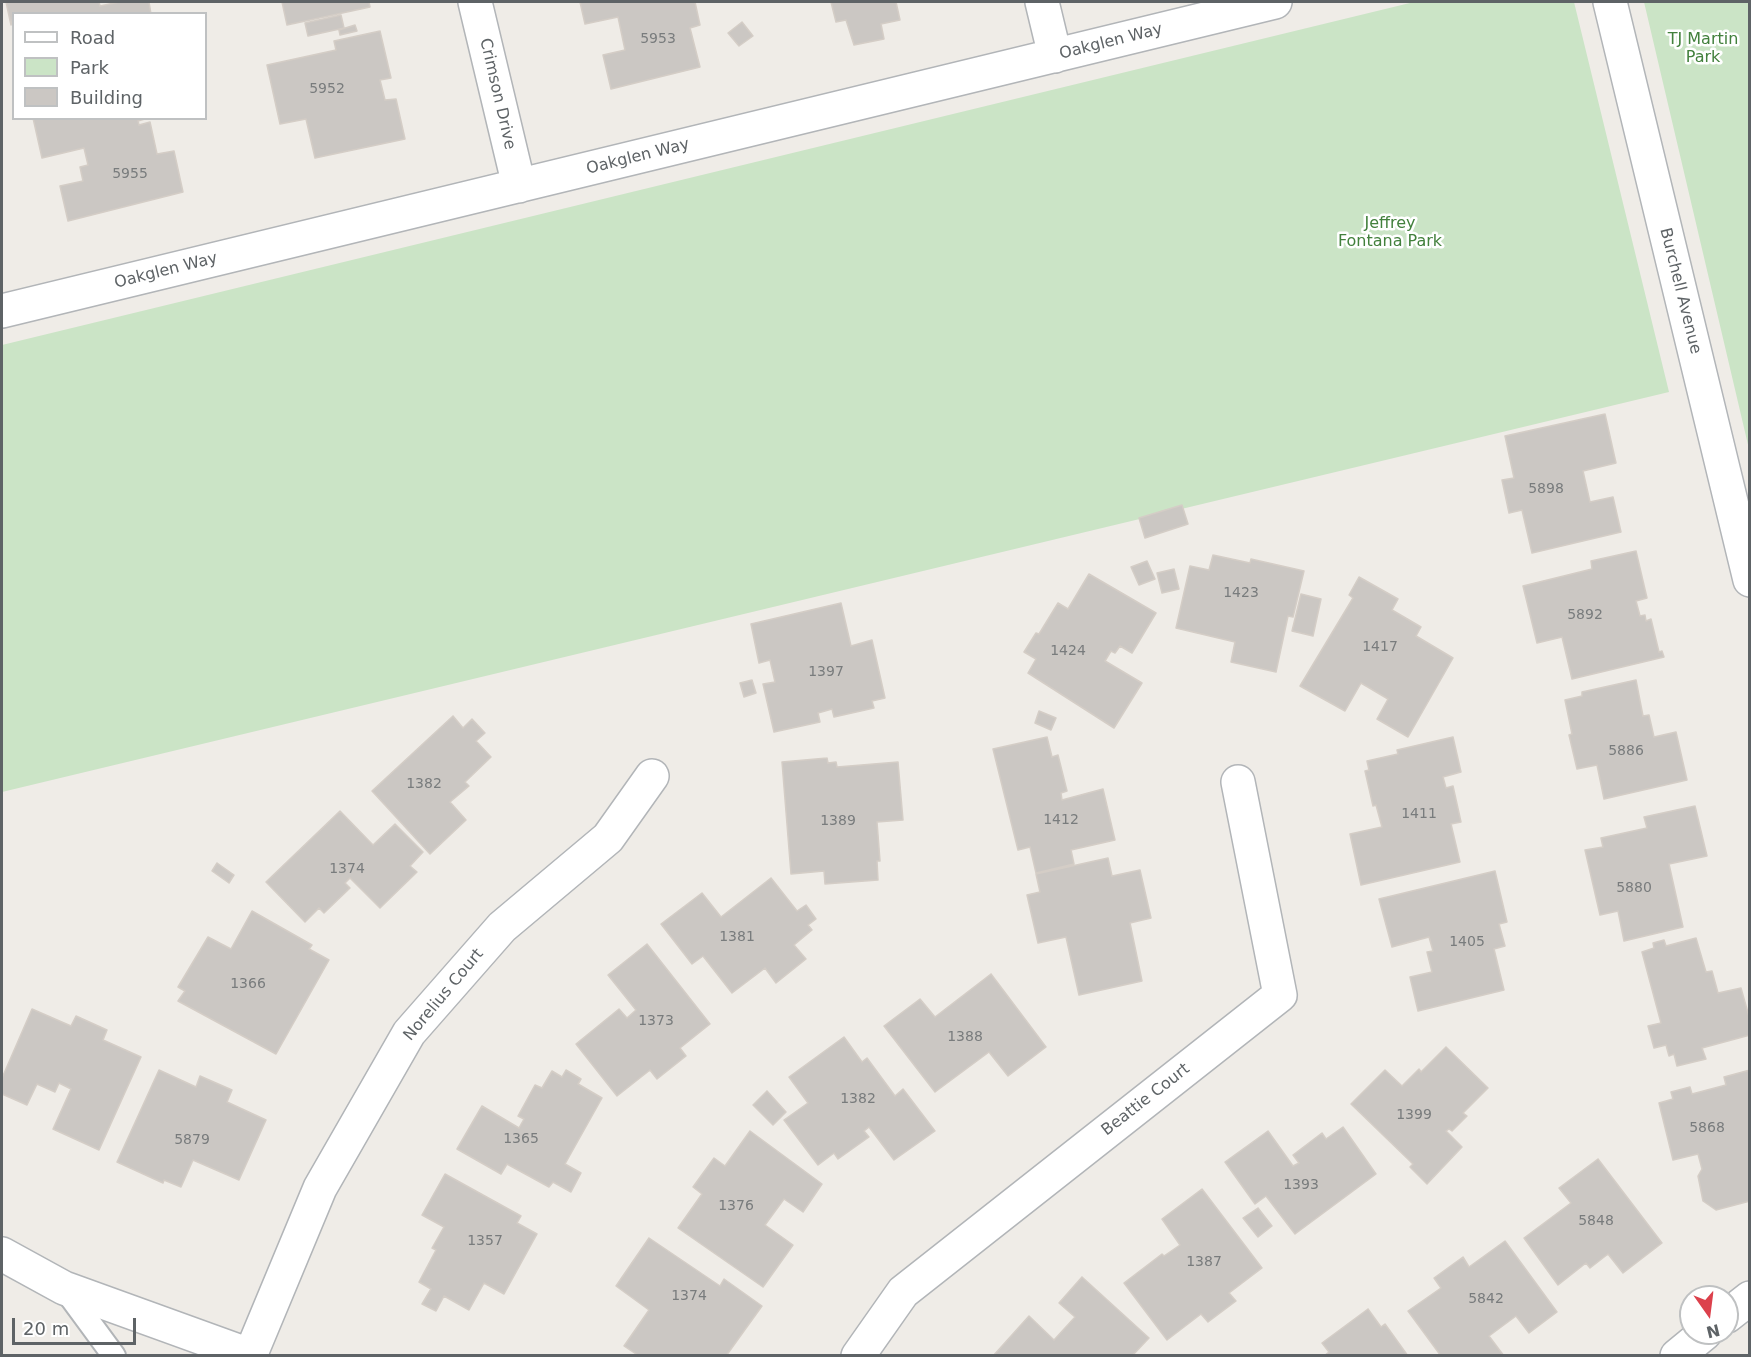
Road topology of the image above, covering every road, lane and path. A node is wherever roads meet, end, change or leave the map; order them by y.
1 (475, 2) edge
2 (1042, 2) edge
3 (1275, 2) edge
4 (1610, 2) edge
5 (1055, 56) junction
6 (519, 186) junction
7 (2, 311) edge
8 (1749, 580) edge
9 (652, 776) dead end
10 (1238, 782) dead end
11 (2, 1254) edge
12 (64, 1288) junction
13 (1690, 1345) edge
14 (251, 1355) edge
15 (114, 1356) edge
16 (858, 1356) edge
17 (1677, 1356) edge

1 - 6 street, Crimson Drive
2 - 5 street
3 - 5 street, Oakglen Way
4 - 8 street, Burchell Avenue
5 - 6 street, Oakglen Way
6 - 7 street, Oakglen Way
9 - 14 street, Norelius Court
10 - 16 street, Beattie Court
11 - 12 street
12 - 14 street
12 - 15 lane
13 - 17 street

